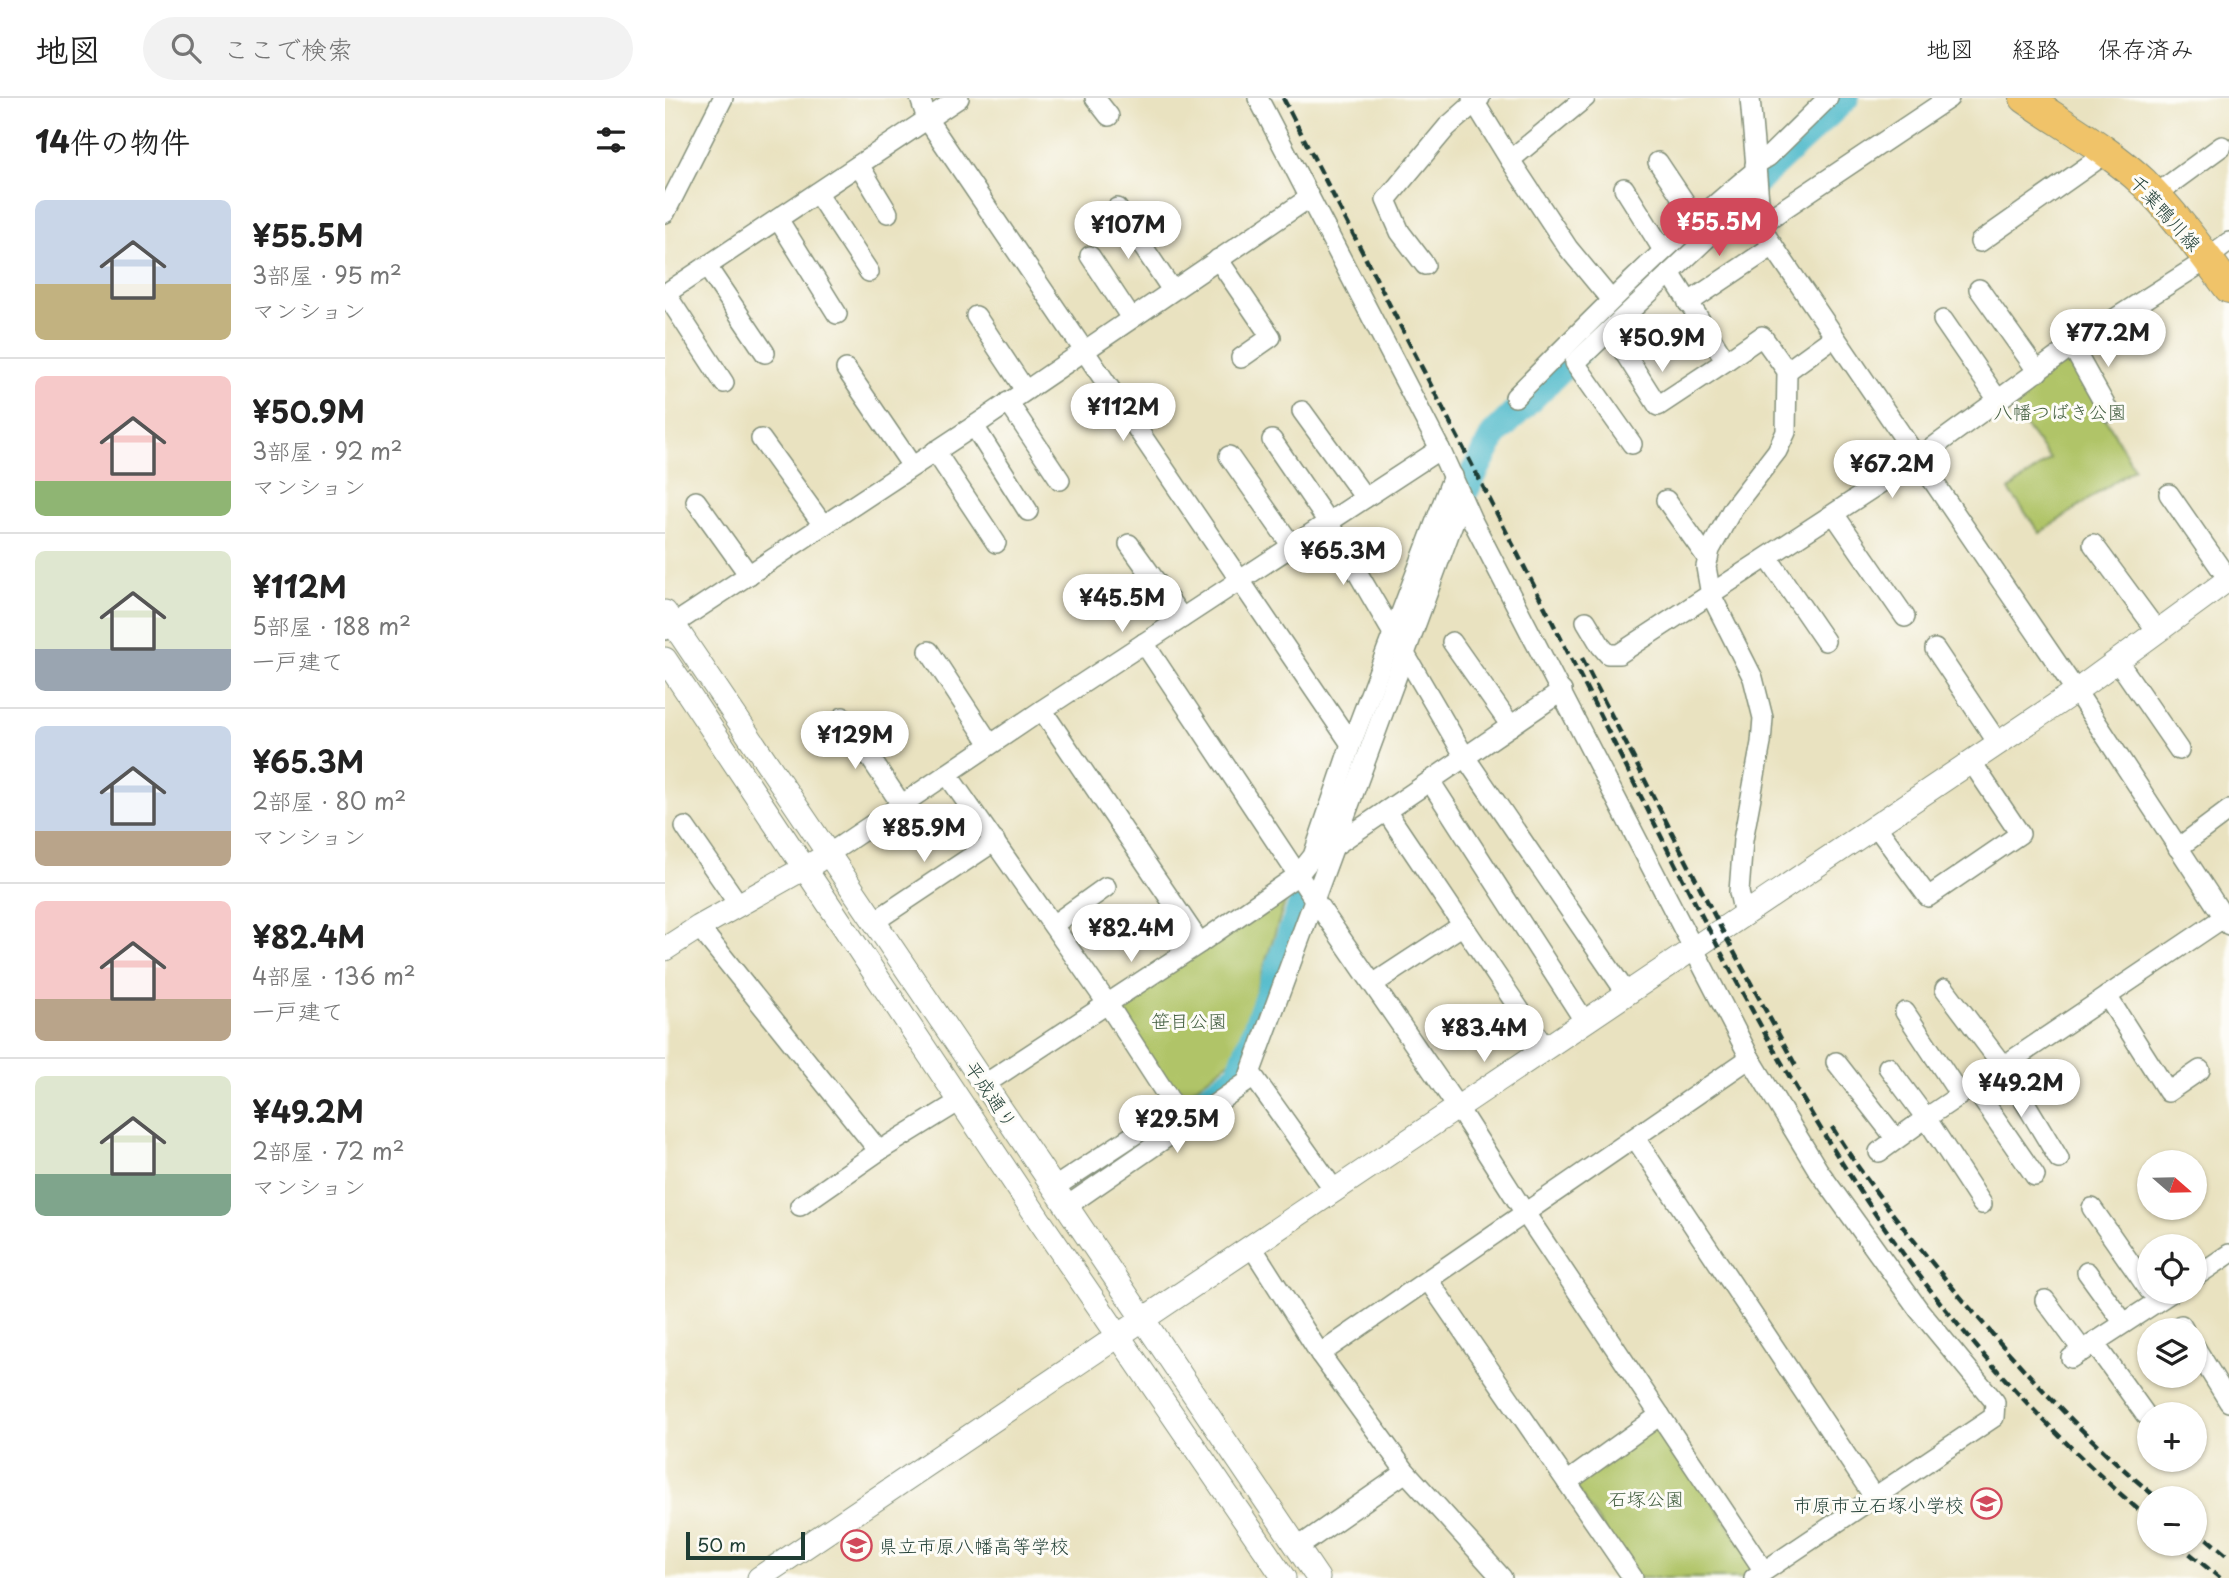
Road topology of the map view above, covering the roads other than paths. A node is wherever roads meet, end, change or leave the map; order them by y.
1 (723, 98) edge
2 (920, 98) edge
3 (959, 98) edge
4 (1095, 98) edge
5 (1258, 98) edge
6 (1585, 98) edge
7 (1750, 98) edge
8 (1828, 98) edge
9 (1949, 98) edge
10 (2025, 98) edge
11 (1475, 99) edge
12 (1108, 116) dead end
13 (927, 119) junction
14 (2222, 146) dead end
15 (2104, 152) junction
16 (1510, 160) junction
17 (1658, 162) dead end
18 (859, 165) junction
19 (1756, 178) junction
20 (1624, 188) dead end
21 (817, 193) junction
22 (2155, 195) junction
23 (1309, 198) junction
24 (1117, 208) dead end
25 (665, 213) edge
26 (888, 213) dead end
27 (778, 219) junction
28 (1696, 219) junction
29 (1761, 224) junction
30 (1980, 242) dead end
31 (1773, 246) junction
32 (1663, 250) junction
33 (2218, 250) edge
34 (1090, 256) dead end
35 (1218, 259) junction
36 (1425, 265) dead end
37 (707, 267) junction
38 (869, 272) dead end
39 (1670, 273) junction
40 (2229, 288) edge
41 (1979, 289) dead end
42 (1172, 290) junction
43 (665, 294) edge
44 (1611, 300) junction
45 (1688, 303) junction
46 (837, 314) dead end
47 (976, 316) dead end
48 (1131, 318) junction
49 (1943, 320) dead end
50 (1610, 330) junction
51 (1834, 337) junction
52 (2072, 346) junction
53 (1084, 350) junction
54 (765, 354) dead end
55 (1241, 358) dead end
56 (1726, 361) junction
57 (846, 369) dead end
58 (1787, 371) junction
59 (2038, 372) junction
60 (724, 383) dead end
61 (1025, 390) junction
62 (1515, 397) dead end
63 (1998, 400) junction
64 (1008, 402) junction
65 (1303, 411) dead end
66 (2109, 412) dead end
67 (974, 426) junction
68 (761, 439) dead end
69 (1272, 440) dead end
70 (1632, 443) dead end
71 (1440, 449) junction
72 (935, 451) junction
73 (1230, 456) dead end
74 (1917, 459) junction
75 (912, 466) junction
76 (1453, 476) junction
77 (1060, 480) dead end
78 (2169, 494) dead end
79 (1365, 498) junction
80 (1462, 499) junction
81 (1666, 500) dead end
82 (696, 501) dead end
83 (1028, 511) dead end
84 (1835, 514) junction
85 (1328, 522) junction
86 (823, 525) junction
87 (996, 543) dead end
88 (1129, 544) dead end
89 (2093, 544) dead end
90 (1292, 546) junction
91 (1768, 558) junction
92 (1708, 559) junction
93 (749, 575) junction
94 (2229, 579) edge
95 (1238, 581) junction
96 (1711, 595) junction
97 (1182, 618) junction
98 (1905, 618) dead end
99 (1586, 621) dead end
100 (668, 622) edge
101 (2157, 631) junction
102 (1393, 632) junction
103 (1825, 641) dead end
104 (1452, 642) dead end
105 (1144, 643) junction
106 (1935, 649) dead end
107 (929, 651) dead end
108 (1405, 656) junction
109 (665, 659) edge
110 (2117, 660) junction
111 (1562, 691) junction
112 (2076, 691) junction
113 (1042, 710) junction
114 (843, 717) dead end
115 (1511, 726) junction
116 (1998, 743) junction
117 (990, 744) junction
118 (1351, 744) junction
119 (2179, 750) dead end
120 (1465, 757) junction
121 (1971, 761) junction
122 (947, 774) junction
123 (1430, 781) junction
124 (901, 804) junction
125 (2229, 810) edge
126 (1386, 811) junction
127 (1876, 826) junction
128 (685, 827) dead end
129 (995, 841) junction
130 (1336, 845) junction
131 (2178, 848) junction
132 (827, 855) junction
133 (804, 868) junction
134 (1298, 875) junction
135 (1106, 887) dead end
136 (1314, 899) junction
137 (739, 905) junction
138 (1744, 915) junction
139 (2227, 919) edge
140 (875, 921) junction
141 (1053, 925) junction
142 (1463, 925) junction
143 (699, 927) junction
144 (1200, 943) junction
145 (1695, 948) junction
146 (665, 949) edge
147 (1373, 984) junction
148 (1945, 989) dead end
149 (1627, 994) junction
150 (2107, 996) junction
151 (1107, 1003) junction
152 (1905, 1012) dead end
153 (1585, 1022) junction
154 (1546, 1049) junction
155 (1750, 1058) junction
156 (1836, 1062) dead end
157 (2003, 1066) junction
158 (1888, 1067) dead end
159 (2200, 1070) dead end
160 (1251, 1073) junction
161 (985, 1084) junction
162 (1967, 1090) junction
163 (960, 1101) junction
164 (1458, 1108) junction
165 (1926, 1118) junction
166 (1635, 1138) junction
167 (1896, 1139) junction
168 (879, 1152) junction
169 (1879, 1152) dead end
170 (2059, 1159) dead end
171 (2035, 1176) dead end
172 (1335, 1191) junction
173 (1061, 1197) junction
174 (1982, 1205) dead end
175 (800, 1206) dead end
176 (2092, 1208) dead end
177 (1525, 1213) junction
178 (1252, 1247) junction
179 (2229, 1254) edge
180 (2137, 1268) edge
181 (2207, 1269) edge
182 (2087, 1272) dead end
183 (1428, 1280) junction
184 (2045, 1300) dead end
185 (2146, 1304) edge
186 (1143, 1321) junction
187 (2124, 1324) junction
188 (1119, 1337) junction
189 (2083, 1351) junction
190 (1320, 1354) junction
191 (2207, 1366) edge
192 (2229, 1402) edge
193 (2137, 1405) edge
194 (1660, 1415) junction
195 (1406, 1472) junction
196 (1567, 1482) junction
197 (1874, 1497) junction
198 (1297, 1548) junction
199 (1759, 1575) edge
200 (759, 1578) edge
201 (1284, 1578) edge
202 (1318, 1578) edge
203 (1502, 1578) edge
204 (1633, 1578) edge

1 - 25 street
2 - 13 street
3 - 13 street
4 - 12 street
5 - 23 street
6 - 16 street
7 - 19 street
8 - 19 street
9 - 29 street
10 - 15 main road, 千葉鴨川線
11 - 16 street
11 - 36 street
13 - 18 street
13 - 53 street
14 - 22 street
15 - 22 main road, 千葉鴨川線
15 - 30 street
16 - 44 street
17 - 28 street
18 - 21 street
18 - 26 street
19 - 28 street
19 - 29 street
19 - 39 street
20 - 32 street
21 - 27 street
21 - 38 street
22 - 33 main road, 千葉鴨川線
23 - 35 street
23 - 71 street
24 - 42 street
27 - 37 street
27 - 46 street
28 - 32 street
29 - 31 street
31 - 45 street
31 - 51 street
32 - 44 street
33 - 40 main road, 千葉鴨川線
33 - 52 street
34 - 48 street
35 - 42 street
35 - 55 street
37 - 43 street
37 - 54 street
39 - 45 street
39 - 50 street
41 - 59 street
42 - 48 street
43 - 60 street
44 - 62 street
45 - 56 street
47 - 61 street
48 - 53 street
49 - 63 street
50 - 56 street
50 - 70 street
51 - 58 street
51 - 74 street
52 - 59 street
52 - 66 street
53 - 61 street
53 - 95 street
56 - 58 street
57 - 75 street
58 - 92 street
59 - 63 street
61 - 64 street
63 - 74 street
64 - 67 street
64 - 77 street
65 - 79 street
67 - 72 street
67 - 83 street
68 - 86 street
69 - 85 street
71 - 76 street
71 - 79 street
72 - 75 street
72 - 87 street
73 - 90 street
74 - 84 street
74 - 112 street
75 - 86 street
76 - 80 street
76 - 102 street
78 - 94 street
79 - 85 street
80 - 108 street
80 - 111 street
81 - 92 street
82 - 93 street
84 - 91 street
84 - 98 street
85 - 90 street
85 - 102 street
86 - 93 street
88 - 97 street
89 - 101 street
90 - 95 street
91 - 96 street
91 - 103 street
92 - 96 street
93 - 100 street
94 - 101 street
95 - 97 street
95 - 118 street
96 - 99 street
96 - 138 street
97 - 105 street
100 - 132 street, 平成通り
101 - 110 street
102 - 108 street
102 - 118 street
104 - 115 street
105 - 113 street
105 - 134 street
106 - 116 street
107 - 117 street
108 - 120 street
108 - 130 street
109 - 133 street, 平成通り
110 - 112 street
110 - 119 street
111 - 115 street
111 - 145 street
112 - 116 street
112 - 131 street
113 - 117 street
113 - 144 street
114 - 124 street
115 - 120 street
116 - 121 street
117 - 122 street
118 - 134 street
120 - 123 street
120 - 149 street
121 - 127 street
121 - 127 street
122 - 124 street
122 - 129 street
123 - 126 street
123 - 153 street
124 - 132 street
125 - 131 street
126 - 130 street
126 - 142 street
127 - 138 street
128 - 137 street
129 - 140 street
129 - 141 street
130 - 136 street
131 - 139 street
132 - 133 street
132 - 140 street, 平成通り
133 - 137 street
133 - 163 street, 平成通り
134 - 136 street
134 - 144 street
135 - 141 street
136 - 147 street
136 - 160 street
137 - 143 street
138 - 145 street
139 - 150 street
140 - 161 street, 平成通り
141 - 151 street
142 - 147 street
142 - 154 street
143 - 146 street
143 - 168 street
144 - 151 street
145 - 149 street
145 - 155 street
147 - 164 street
148 - 157 street
149 - 153 street
150 - 157 street
150 - 159 street
151 - 161 street
151 - 173 street
152 - 162 street
153 - 154 street
154 - 164 street
155 - 166 street
155 - 197 street
156 - 167 street
157 - 162 street
157 - 170 street
158 - 165 street
160 - 172 street
160 - 173 street
161 - 173 street, 平成通り
162 - 165 street
162 - 171 street
163 - 168 street
163 - 188 street, 平成通り
164 - 172 street
164 - 177 street
165 - 167 street
165 - 174 street
166 - 177 street
166 - 197 street
167 - 169 street
168 - 175 street
172 - 178 street
173 - 186 street, 平成通り
176 - 180 street
177 - 183 street
177 - 194 street
178 - 186 street
178 - 190 street
179 - 181 street
182 - 187 street
183 - 190 street
183 - 196 street
184 - 189 street
185 - 187 street
186 - 188 street
186 - 198 street, 平成通り
187 - 189 street
188 - 200 street
188 - 201 street, 平成通り
189 - 193 street
190 - 195 street
191 - 192 street
194 - 196 street
194 - 199 street
195 - 198 street
195 - 203 street
196 - 204 street
197 - 199 street
198 - 202 street, 平成通り

